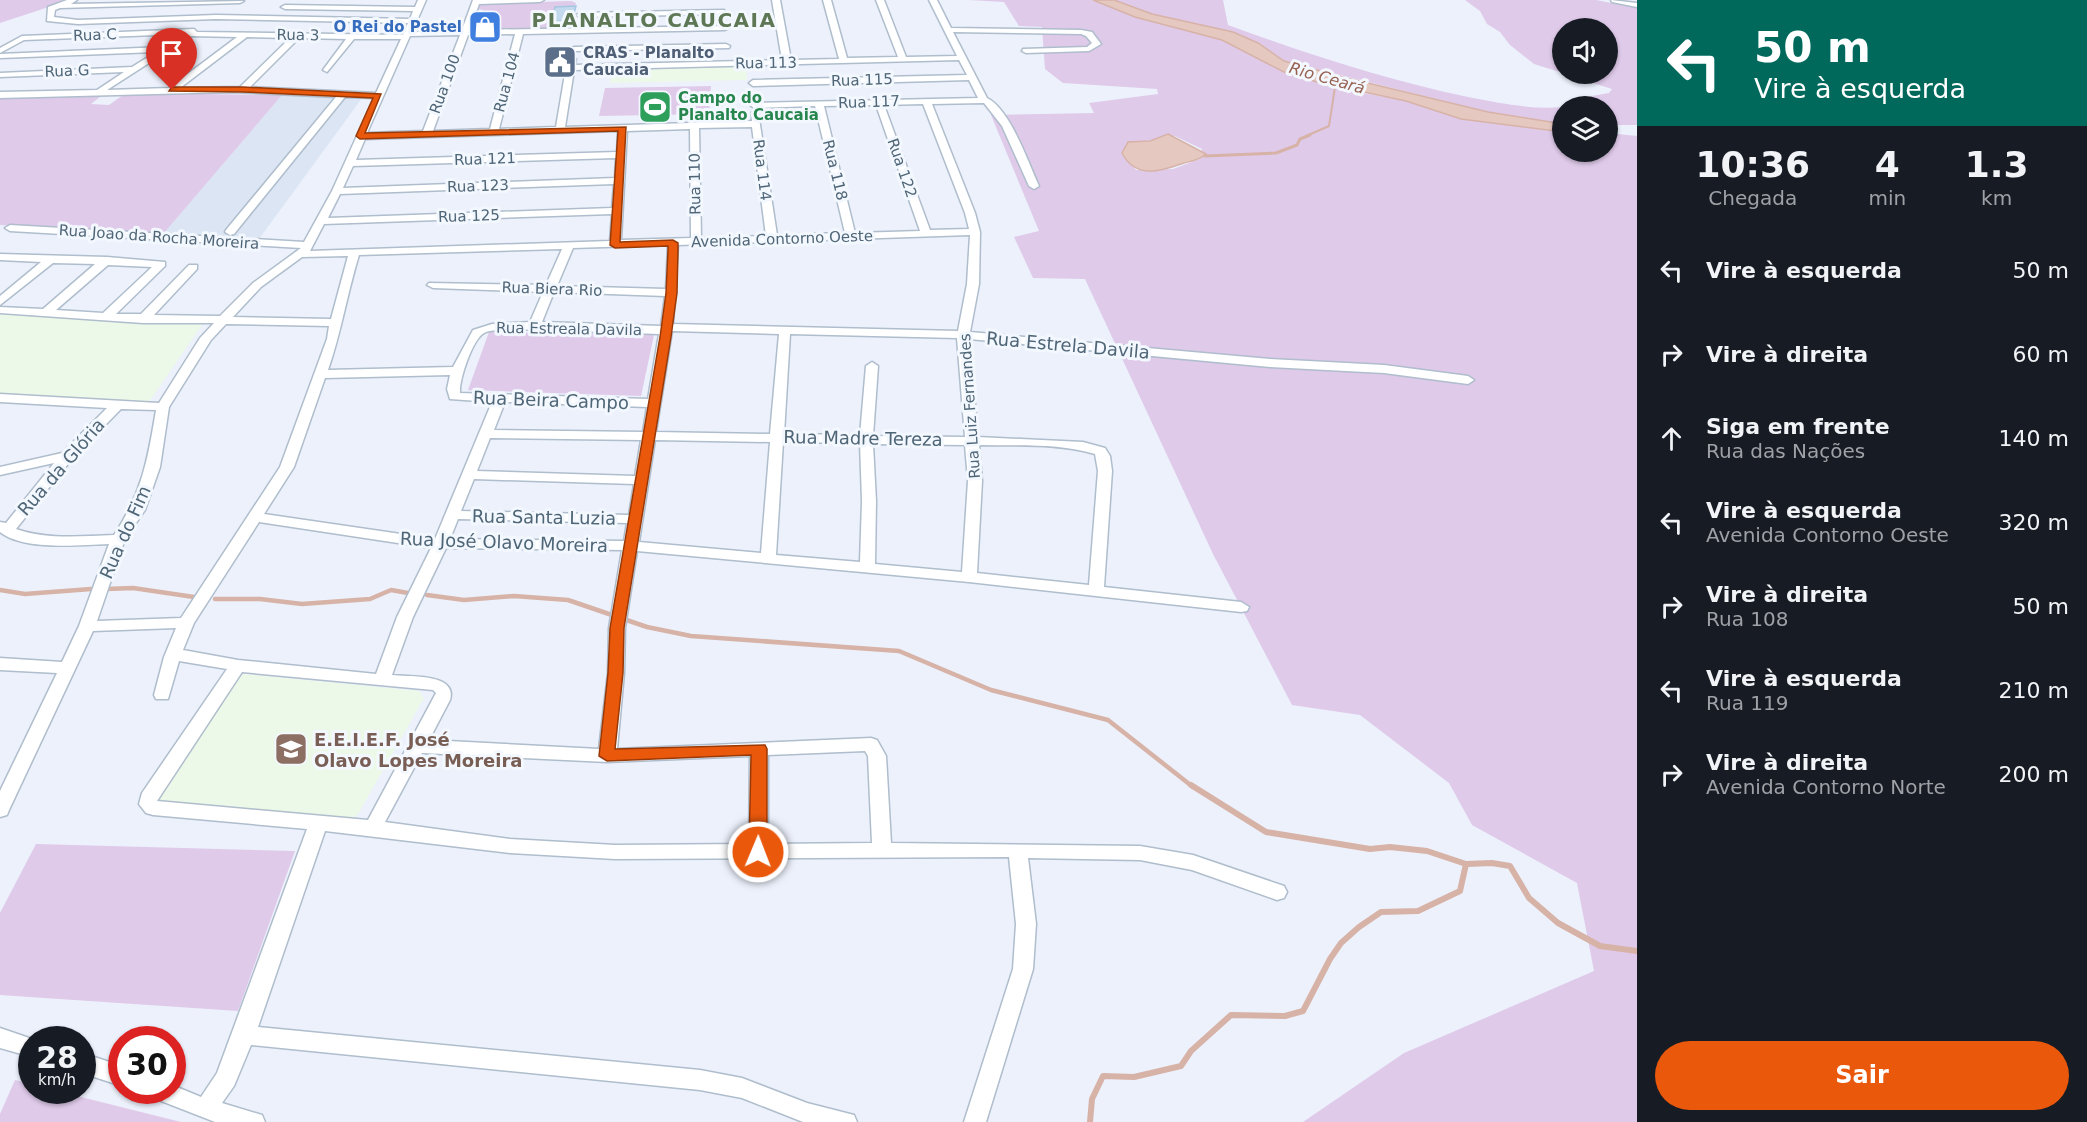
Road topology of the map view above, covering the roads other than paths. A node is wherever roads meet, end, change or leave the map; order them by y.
1 (73, 0) edge
2 (529, 0) edge
3 (540, 0) edge
4 (723, 0) edge
5 (776, 0) edge
6 (827, 0) edge
7 (880, 0) edge
8 (933, 0) edge
9 (1615, 0) edge
10 (241, 1) edge
11 (477, 1) edge
12 (420, 4) edge
13 (1637, 5) edge
14 (56, 6) junction
15 (285, 7) dead end
16 (724, 12) junction
17 (216, 17) junction
18 (413, 21) junction
19 (56, 22) junction
20 (725, 28) junction
21 (947, 30) junction
22 (520, 31) junction
23 (578, 31) junction
24 (192, 32) junction
25 (464, 33) junction
26 (245, 35) junction
27 (297, 35) junction
28 (407, 35) junction
29 (352, 36) junction
30 (22, 38) junction
31 (726, 46) junction
32 (165, 49) junction
33 (574, 49) junction
34 (0, 51) edge
35 (1026, 51) dead end
36 (0, 56) edge
37 (962, 58) junction
38 (903, 60) junction
39 (844, 61) junction
40 (787, 63) junction
41 (728, 64) junction
42 (750, 64) junction
43 (570, 68) junction
44 (134, 69) junction
45 (327, 70) dead end
46 (0, 75) edge
47 (971, 77) junction
48 (753, 83) junction
49 (243, 89) junction
50 (172, 90) junction
51 (100, 91) junction
52 (343, 94) junction
53 (0, 95) edge
54 (378, 96) junction
55 (983, 99) junction
56 (926, 100) junction
57 (879, 102) junction
58 (819, 104) junction
59 (754, 105) junction
60 (756, 124) junction
61 (694, 126) junction
62 (623, 129) junction
63 (560, 130) junction
64 (494, 132) junction
65 (427, 134) junction
66 (360, 136) junction
67 (621, 155) junction
68 (350, 163) junction
69 (620, 181) junction
70 (1034, 186) dead end
71 (337, 191) junction
72 (618, 211) junction
73 (321, 221) junction
74 (10, 228) dead end
75 (230, 232) dead end
76 (975, 232) junction
77 (926, 233) junction
78 (851, 236) junction
79 (772, 239) junction
80 (696, 242) junction
81 (673, 243) junction
82 (615, 245) junction
83 (569, 246) junction
84 (305, 249) junction
85 (354, 253) junction
86 (5, 257) edge
87 (52, 258) junction
88 (106, 260) junction
89 (0, 266) edge
90 (193, 267) dead end
91 (433, 285) dead end
92 (550, 290) junction
93 (671, 293) junction
94 (0, 302) edge
95 (0, 310) edge
96 (46, 313) junction
97 (106, 317) junction
98 (143, 319) junction
99 (223, 320) junction
100 (335, 322) junction
101 (534, 326) junction
102 (666, 329) junction
103 (785, 329) junction
104 (963, 335) junction
105 (872, 366) dead end
106 (457, 371) junction
107 (322, 374) junction
108 (1468, 380) dead end
109 (0, 398) edge
110 (500, 398) junction
111 (654, 403) junction
112 (117, 405) junction
113 (163, 407) junction
114 (486, 434) junction
115 (777, 436) junction
116 (649, 437) junction
117 (866, 438) junction
118 (971, 441) junction
119 (67, 456) junction
120 (0, 471) edge
121 (469, 475) junction
122 (642, 480) junction
123 (453, 515) junction
124 (256, 517) junction
125 (636, 519) junction
126 (4, 528) edge
127 (118, 539) junction
128 (441, 543) junction
129 (631, 546) junction
130 (768, 558) junction
131 (867, 569) junction
132 (969, 577) junction
133 (1096, 590) junction
134 (1241, 607) dead end
135 (186, 623) junction
136 (87, 626) junction
137 (171, 657) junction
138 (0, 664) edge
139 (238, 666) junction
140 (66, 668) junction
141 (382, 679) junction
142 (162, 695) dead end
143 (417, 746) junction
144 (759, 749) junction
145 (607, 756) junction
146 (2, 801) edge
147 (318, 823) junction
148 (373, 828) junction
149 (1018, 850) junction
150 (758, 852) junction
151 (882, 852) junction
152 (1277, 892) dead end
153 (244, 1035) junction
154 (0, 1038) edge
155 (18, 1044) edge
156 (186, 1101) edge
157 (205, 1108) junction
158 (254, 1122) edge
159 (846, 1122) edge
160 (975, 1122) edge

1 - 14 street
2 - 3 street
2 - 11 street
4 - 16 street
5 - 40 street
6 - 39 street
7 - 38 street
8 - 21 street
9 - 13 street
10 - 14 street
10 - 17 street
11 - 25 street, Rua 100
12 - 15 street
12 - 18 street
14 - 19 street
16 - 20 street
16 - 23 street
17 - 18 street
17 - 19 street
17 - 24 street
18 - 28 street
19 - 30 street
20 - 23 street, Rua 3
20 - 31 street
21 - 35 street
21 - 37 street
22 - 23 street, Rua 3
22 - 25 street, Rua 3
22 - 64 street, Rua 104
23 - 33 street
24 - 26 street, Rua 3
24 - 30 street, Rua C
24 - 32 street
25 - 28 street, Rua 3
25 - 65 street, Rua 100
26 - 27 street, Rua 3
26 - 50 street
27 - 29 street, Rua 3
27 - 49 street
28 - 29 street, Rua 3
28 - 54 street
29 - 45 street
30 - 34 street, Rua C
31 - 33 street
31 - 41 street
32 - 36 street
32 - 44 street
33 - 43 street
37 - 38 street, Rua 113
37 - 47 street
38 - 39 street, Rua 113
39 - 40 street, Rua 113
40 - 42 street, Rua 113
41 - 42 street, Rua 113
41 - 43 street, Rua 113
42 - 48 street, Rua 114
43 - 63 street
44 - 46 street, Rua G
44 - 51 street
47 - 48 street, Rua 115
47 - 55 street
48 - 59 street, Rua 114
49 - 50 street
49 - 52 street
50 - 51 street
51 - 53 street
52 - 54 street
52 - 75 street
54 - 66 street
55 - 56 street, Rua 117
55 - 70 street
56 - 57 street, Rua 117
56 - 76 street, Rua Luiz Fernandes
57 - 58 street, Rua 117
57 - 77 street, Rua 122
58 - 59 street, Rua 117
58 - 78 street, Rua 118
59 - 60 street, Rua 114
60 - 61 street
60 - 79 street, Rua 114
61 - 62 street
61 - 80 street, Rua 110
62 - 63 street
62 - 67 street
63 - 64 street
64 - 65 street
65 - 66 street
66 - 68 street
67 - 68 street, Rua 121
67 - 69 street
68 - 71 street
69 - 71 street, Rua 123
69 - 72 street
71 - 73 street
72 - 73 street, Rua 125
72 - 82 street
73 - 84 street
74 - 84 street, Rua Joao da Rocha Moreira
76 - 77 street, Avenida Contorno Oeste
76 - 104 street, Rua Luiz Fernandes
77 - 78 street, Avenida Contorno Oeste
78 - 79 street, Avenida Contorno Oeste
79 - 80 street, Avenida Contorno Oeste
80 - 81 street, Avenida Contorno Oeste
81 - 82 street, Avenida Contorno Oeste
81 - 93 street
82 - 83 street, Avenida Contorno Oeste
83 - 85 street, Avenida Contorno Oeste
83 - 92 street
84 - 85 street, Avenida Contorno Oeste
84 - 99 street, Rua do Fim
85 - 100 street
86 - 87 street
86 - 89 street
87 - 88 street
87 - 94 street
88 - 96 street
88 - 97 street
90 - 98 street
91 - 92 street, Rua Biera Rio
92 - 93 street, Rua Biera Rio
92 - 101 street
93 - 102 street
95 - 96 street
96 - 97 street
97 - 98 street
98 - 99 street
99 - 100 street
99 - 113 street, Rua do Fim
100 - 107 street
101 - 102 street, Rua Estreala Davila
101 - 106 street, Rua Estreala Davila
102 - 103 street, Rua Estrela Davila
102 - 111 street
103 - 104 street, Rua Estrela Davila
103 - 115 street
104 - 108 street, Rua Estrela Davila
104 - 118 street, Rua Luiz Fernandes
105 - 117 street
106 - 107 street
106 - 110 street, Rua Beira Campo
107 - 124 street
109 - 112 street
110 - 111 street, Rua Beira Campo
110 - 114 street
111 - 116 street
112 - 113 street
112 - 119 street, Rua da Glória
113 - 127 street, Rua do Fim
114 - 116 street, Rua Madre Tereza
114 - 121 street
115 - 116 street, Rua Madre Tereza
115 - 117 street, Rua Madre Tereza
115 - 130 street
116 - 122 street
117 - 118 street, Rua Madre Tereza
117 - 131 street
118 - 132 street, Rua Luiz Fernandes
118 - 133 street, Rua Madre Tereza
119 - 120 street
119 - 126 street, Rua da Glória
121 - 122 street
121 - 123 street
122 - 125 street
123 - 125 street, Rua Santa Luzia
123 - 128 street
124 - 128 street, Rua José Olavo Moreira
124 - 135 street
125 - 129 street
126 - 127 street
127 - 136 street, Rua do Fim
128 - 129 street, Rua José Olavo Moreira
128 - 141 street
129 - 130 street, Rua José Olavo Moreira
129 - 145 street
130 - 131 street, Rua José Olavo Moreira
131 - 132 street, Rua José Olavo Moreira
132 - 133 street, Rua José Olavo Moreira
133 - 134 street, Rua José Olavo Moreira
135 - 136 street
135 - 137 street
136 - 140 street, Rua do Fim
137 - 139 street
137 - 142 street
138 - 140 street
139 - 141 street
139 - 147 street
140 - 146 street, Rua do Fim
141 - 143 street
143 - 145 street
143 - 148 street
144 - 145 street
144 - 150 street
144 - 151 street
147 - 148 street
147 - 153 street
148 - 150 street
149 - 151 street
149 - 152 street
149 - 160 street
150 - 151 street
153 - 157 street
153 - 159 street
154 - 155 street
156 - 157 street
157 - 158 street

